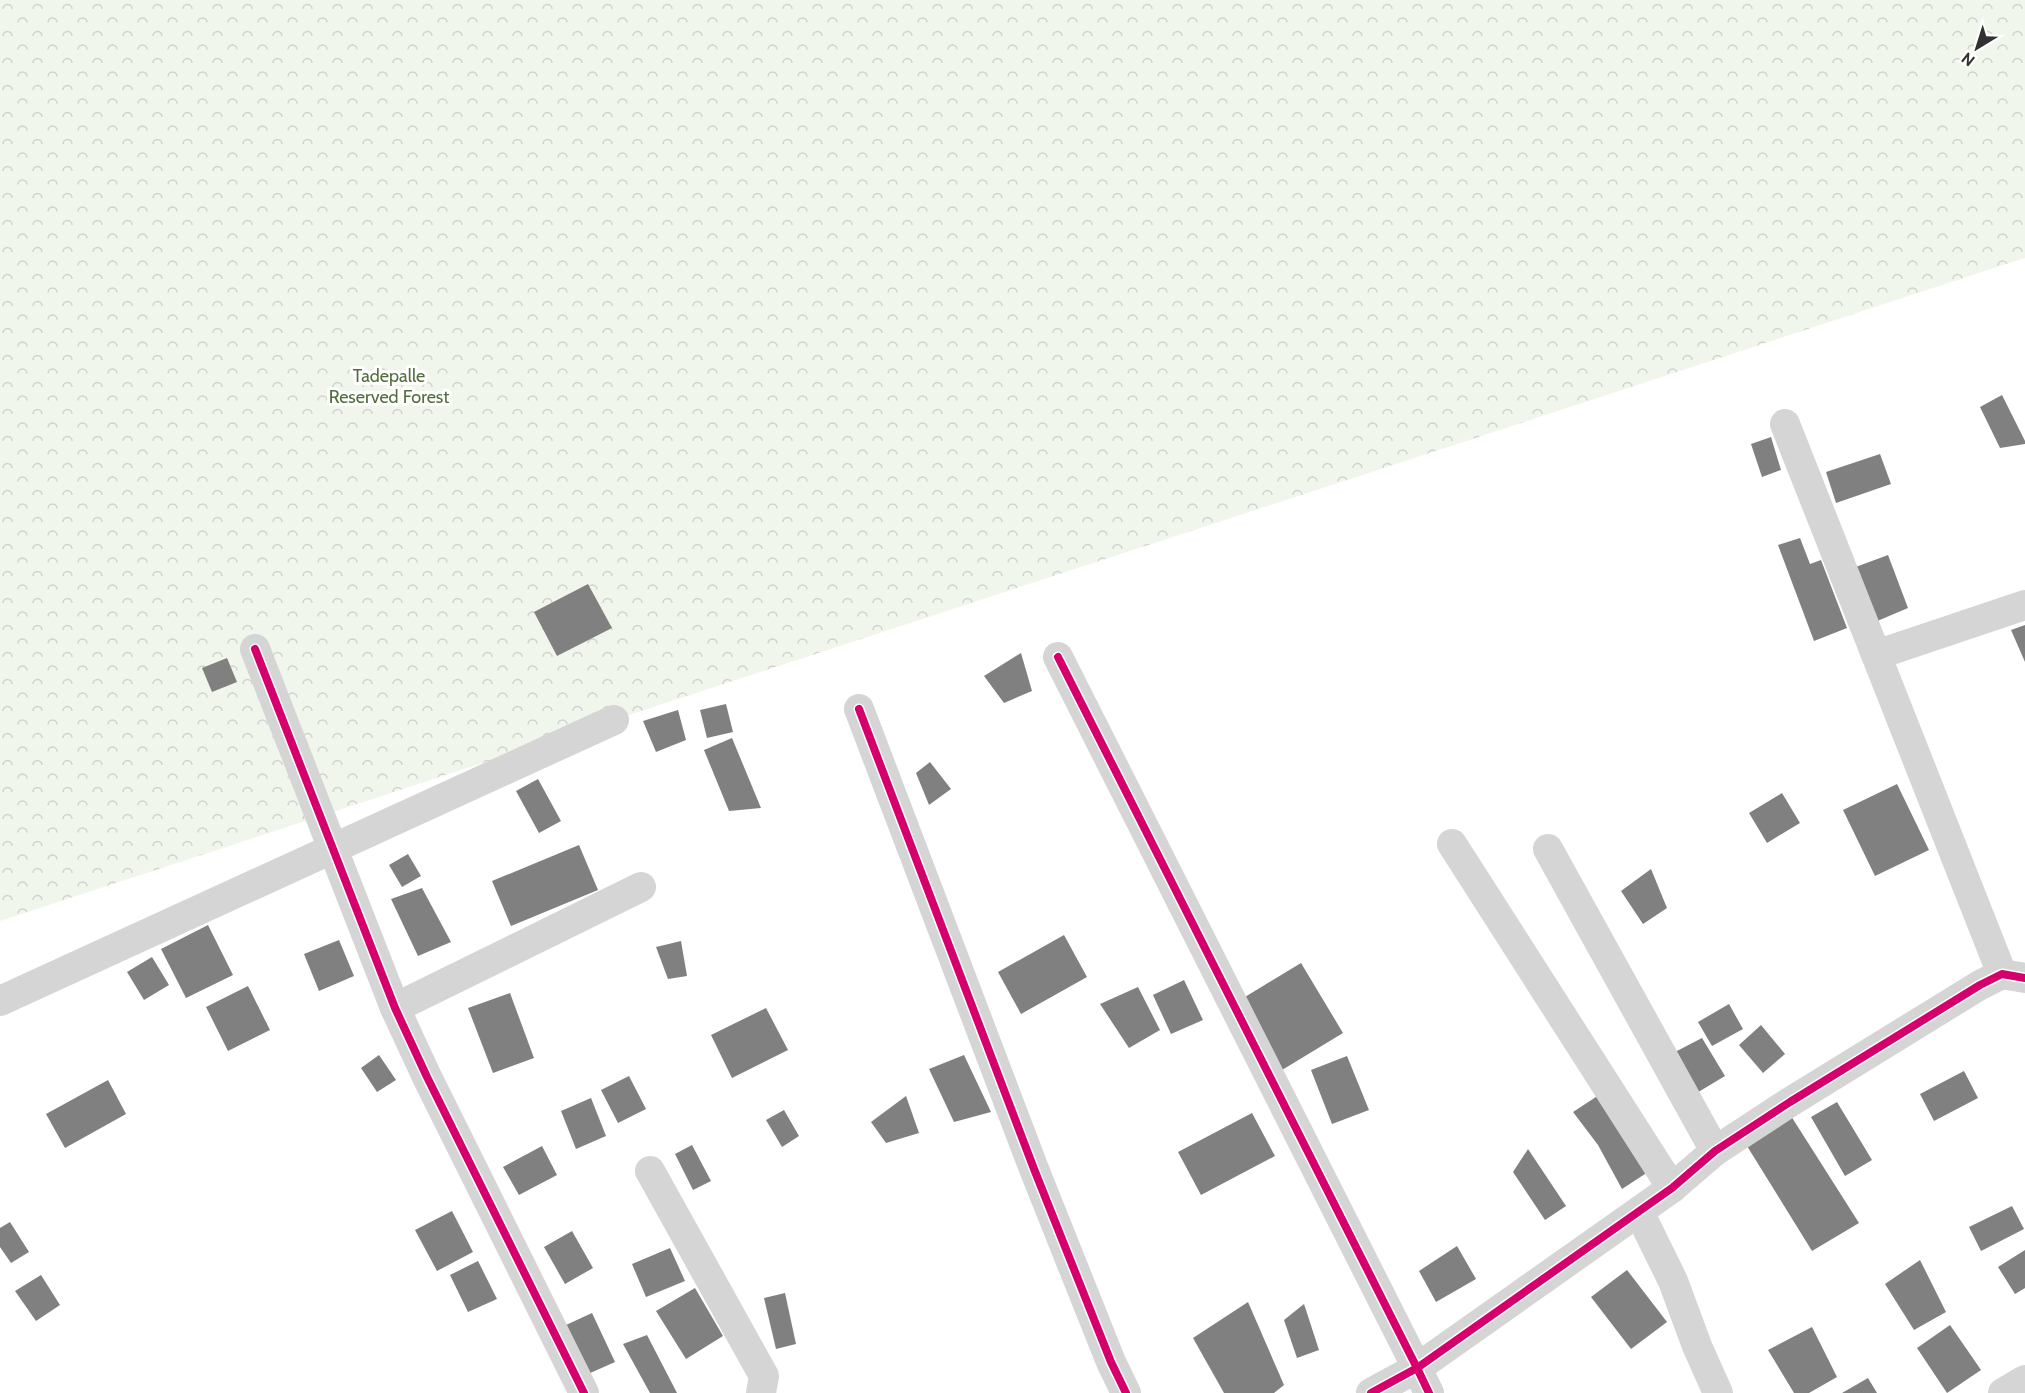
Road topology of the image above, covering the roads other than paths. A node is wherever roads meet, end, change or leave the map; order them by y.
1 (1785, 424) dead end
2 (2025, 605) edge
3 (255, 649) dead end
4 (1876, 655) junction
5 (1058, 657) dead end
6 (859, 709) dead end
7 (614, 720) dead end
8 (1452, 844) dead end
9 (333, 849) junction
10 (1548, 849) dead end
11 (641, 887) dead end
12 (2013, 976) edge
13 (0, 1001) edge
14 (395, 1008) junction
15 (1715, 1152) junction
16 (650, 1171) dead end
17 (1672, 1188) junction
18 (1639, 1212) junction
19 (2025, 1380) edge
20 (1423, 1381) edge
21 (584, 1393) edge
22 (761, 1393) edge
23 (1126, 1393) edge
24 (1371, 1393) edge
25 (1718, 1393) edge
26 (2003, 1393) edge

1 - 4 street
2 - 4 street
3 - 9 street
4 - 12 street
5 - 20 street
6 - 23 street
7 - 9 street
8 - 17 street
9 - 13 street
9 - 14 street
10 - 15 street
11 - 14 street
12 - 15 street
14 - 21 street
15 - 17 street
16 - 22 street
17 - 18 street
18 - 20 street
18 - 25 street
19 - 26 street
20 - 24 street

